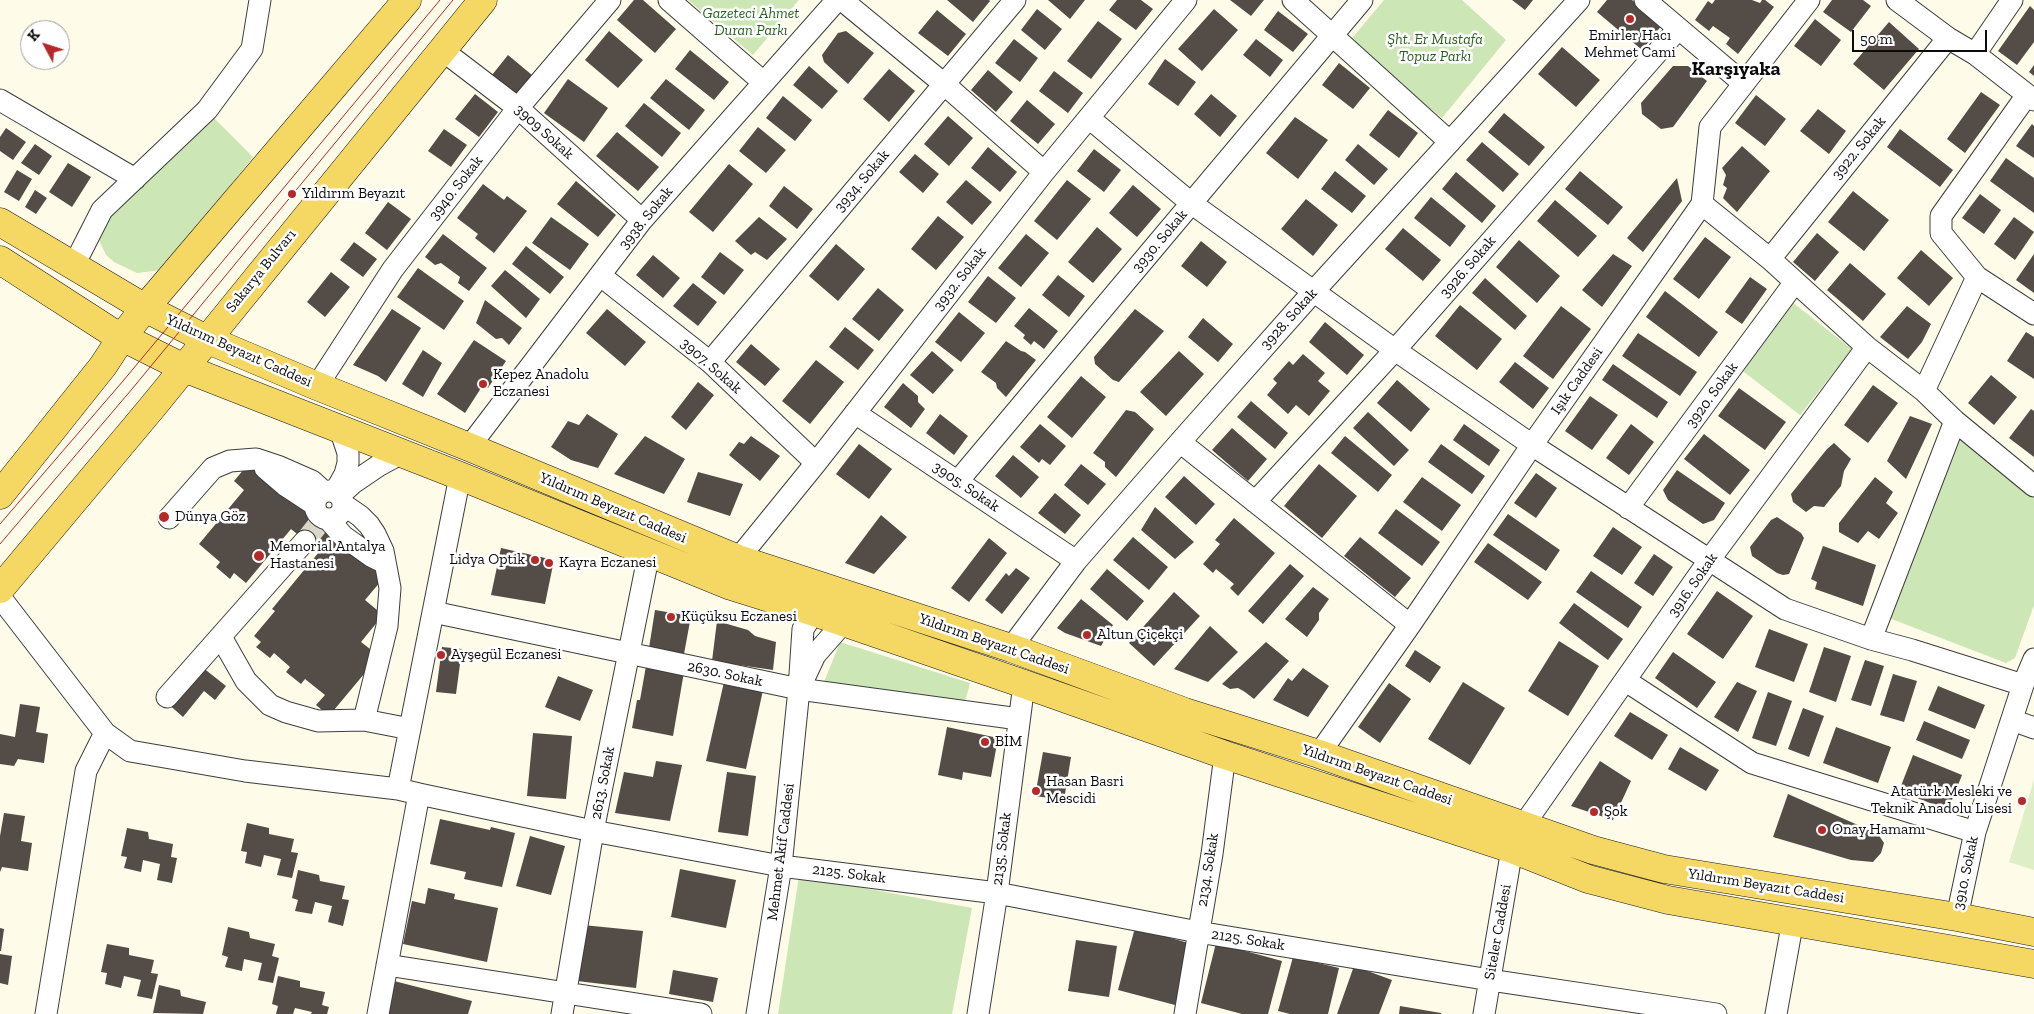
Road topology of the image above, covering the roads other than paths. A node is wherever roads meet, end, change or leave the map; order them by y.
1 (260, 0) edge
2 (407, 0) edge
3 (483, 0) edge
4 (610, 0) edge
5 (669, 0) edge
6 (837, 0) edge
7 (842, 0) edge
8 (1015, 0) edge
9 (1186, 0) edge
10 (1293, 0) edge
11 (1362, 0) edge
12 (1579, 0) edge
13 (1645, 0) edge
14 (1809, 0) edge
15 (1897, 0) edge
16 (2012, 0) edge
17 (1678, 29) junction
18 (1331, 36) junction
19 (1948, 38) junction
20 (442, 50) junction
21 (1975, 54) junction
22 (763, 82) junction
23 (1743, 83) junction
24 (944, 84) junction
25 (2031, 97) edge
26 (0, 100) edge
27 (518, 108) junction
28 (1089, 118) junction
29 (1450, 142) junction
30 (1044, 172) junction
31 (135, 179) junction
32 (1191, 203) junction
33 (1702, 204) junction
34 (642, 220) junction
35 (0, 222) edge
36 (1770, 259) junction
37 (2, 266) edge
38 (73, 266) junction
39 (601, 276) junction
40 (1977, 277) junction
41 (1795, 282) junction
42 (1314, 291) junction
43 (145, 308) junction
44 (2034, 314) edge
45 (122, 337) junction
46 (206, 338) junction
47 (1866, 347) junction
48 (1395, 350) junction
49 (710, 362) junction
50 (184, 368) junction
51 (317, 386) junction
52 (1924, 391) junction
53 (855, 413) junction
54 (1955, 421) junction
55 (340, 429) junction
56 (1180, 442) junction
57 (1532, 445) junction
58 (469, 447) junction
59 (402, 453) junction
60 (816, 463) junction
61 (460, 476) junction
62 (958, 481) junction
63 (2034, 486) edge
64 (0, 494) edge
65 (1256, 502) junction
66 (329, 506) junction
67 (1628, 508) junction
68 (169, 518) dead end
69 (305, 540) tunnel mouth
70 (649, 553) junction
71 (738, 560) junction
72 (1710, 560) junction
73 (1076, 561) junction
74 (0, 589) edge
75 (844, 595) junction
76 (0, 597) edge
77 (434, 612) junction
78 (814, 612) junction
79 (844, 622) junction
80 (1410, 625) junction
81 (221, 637) junction
82 (1871, 639) junction
83 (1011, 648) junction
84 (629, 654) junction
85 (2034, 659) edge
86 (1626, 681) junction
87 (1024, 684) junction
88 (2023, 685) junction
89 (799, 689) junction
90 (167, 697) dead end
91 (1018, 719) junction
92 (364, 720) junction
93 (2012, 720) junction
94 (2034, 728) edge
95 (410, 729) junction
96 (105, 733) junction
97 (1319, 754) junction
98 (1224, 755) junction
99 (398, 789) junction
100 (419, 794) junction
101 (593, 831) junction
102 (1975, 832) junction
103 (1518, 838) junction
104 (781, 866) junction
105 (997, 893) junction
106 (1957, 917) junction
107 (1793, 920) junction
108 (1198, 932) junction
109 (2034, 932) edge
110 (2034, 964) edge
111 (387, 965) junction
112 (1490, 980) junction
113 (564, 1004) edge
114 (46, 1014) edge
115 (378, 1014) edge
116 (701, 1014) edge
117 (758, 1014) edge
118 (978, 1014) edge
119 (1186, 1014) edge
120 (1484, 1014) edge
121 (1716, 1014) edge
122 (1776, 1014) edge

1 - 31 street
2 - 43 main road
3 - 20 main road, Sakarya Bulvarı
4 - 27 street, 3940. Sokak
5 - 22 street
6 - 22 street, 3938. Sokak
7 - 24 street
8 - 24 street, 3934. Sokak
9 - 28 street, 3932. Sokak
10 - 18 street
11 - 18 street, 3930. Sokak
12 - 29 street, 3928. Sokak
13 - 17 street
14 - 23 street, Işık Caddesi
15 - 19 street
16 - 21 street
17 - 23 street
17 - 48 street, 3926. Sokak
18 - 29 street
18 - 32 street, 3930. Sokak
19 - 21 street
19 - 36 street, 3922. Sokak
20 - 27 street, 3909 Sokak
20 - 46 main road, Sakarya Bulvarı
21 - 25 street
22 - 34 street, 3938. Sokak
23 - 33 street, Işık Caddesi
24 - 30 street
24 - 49 street, 3934. Sokak
25 - 40 street
26 - 31 street
27 - 34 street, 3909 Sokak
27 - 51 street, 3940. Sokak
28 - 30 street, 3932. Sokak
28 - 32 street
29 - 42 street, 3928. Sokak
30 - 53 street, 3932. Sokak
31 - 38 street
32 - 42 street
32 - 62 street, 3930. Sokak
33 - 36 street
33 - 57 street, Işık Caddesi
34 - 39 street, 3938. Sokak
35 - 38 main road, Yıldırım Beyazıt Caddesi
36 - 41 street
37 - 45 main road, Yıldırım Beyazıt Caddesi
38 - 43 main road, Yıldırım Beyazıt Caddesi
39 - 49 street, 3907. Sokak
39 - 58 street, 3938. Sokak
40 - 44 street
40 - 52 street
41 - 47 street
41 - 67 street, 3920. Sokak
42 - 48 street
42 - 56 street, 3928. Sokak
43 - 45 main road
43 - 46 main road, Yıldırım Beyazıt Caddesi
45 - 50 main road, Yıldırım Beyazıt Caddesi
45 - 64 main road
46 - 50 main road, Sakarya Bulvarı
46 - 51 main road, Yıldırım Beyazıt Caddesi
47 - 52 street
47 - 72 street, 3916. Sokak
48 - 57 street
48 - 65 street, 3926. Sokak
49 - 60 street, 3907. Sokak
50 - 55 main road, Yıldırım Beyazıt Caddesi
50 - 74 main road, Sakarya Bulvarı
51 - 58 main road, Yıldırım Beyazıt Caddesi
52 - 54 street
53 - 60 street, 3932. Sokak
53 - 62 street, 3905. Sokak
54 - 63 street
54 - 82 street
55 - 59 main road, Yıldırım Beyazıt Caddesi
55 - 66 street
56 - 65 street
56 - 73 street, 3928. Sokak
57 - 67 street
57 - 80 street, Işık Caddesi
58 - 71 main road, Yıldırım Beyazıt Caddesi
59 - 61 main road, Yıldırım Beyazıt Caddesi
59 - 66 street
60 - 71 street, 3932. Sokak
61 - 70 main road, Yıldırım Beyazıt Caddesi
61 - 77 street
62 - 73 street, 3905. Sokak
65 - 80 street
66 - 68 street
66 - 92 street
67 - 72 street
69 - 81 street
70 - 78 main road, Yıldırım Beyazıt Caddesi
70 - 84 street, 2613. Sokak
71 - 75 main road, Yıldırım Beyazıt Caddesi
72 - 82 street
72 - 86 street, 3916. Sokak
73 - 83 street, 3928. Sokak
75 - 78 street
75 - 83 main road, Yıldırım Beyazıt Caddesi
76 - 96 street, 2125. Sokak
77 - 84 street, 2630. Sokak
77 - 95 street
78 - 79 main road, Yıldırım Beyazıt Caddesi
78 - 89 street, Mehmet Akif Caddesi
79 - 87 main road, Yıldırım Beyazıt Caddesi
79 - 89 street
80 - 97 street, Işık Caddesi
81 - 90 street
81 - 92 street
82 - 88 street
83 - 97 main road, Yıldırım Beyazıt Caddesi
84 - 89 street, 2630. Sokak
84 - 101 street, 2613. Sokak
85 - 88 street, 3910. Sokak
86 - 102 street
86 - 103 street, 3916. Sokak
87 - 91 street, 2135. Sokak
87 - 98 main road, Yıldırım Beyazıt Caddesi
88 - 93 street, 3910. Sokak
89 - 91 street, 2630. Sokak
89 - 104 street, Mehmet Akif Caddesi
91 - 105 street, 2135. Sokak
92 - 95 street
93 - 94 street
93 - 102 street, 3910. Sokak
95 - 99 street
96 - 99 street, 2125. Sokak
96 - 114 street
97 - 103 main road, Yıldırım Beyazıt Caddesi
98 - 103 main road, Yıldırım Beyazıt Caddesi
98 - 108 street, 2134. Sokak
99 - 100 street, 2125. Sokak
100 - 101 street, 2125. Sokak
100 - 111 street
101 - 104 street, 2125. Sokak
101 - 113 street, 2613. Sokak
102 - 106 street, 3910. Sokak
103 - 106 main road, Yıldırım Beyazıt Caddesi
103 - 107 main road, Yıldırım Beyazıt Caddesi
103 - 112 street, Siteler Caddesi
104 - 105 street, 2125. Sokak
104 - 117 street, Mehmet Akif Caddesi
105 - 108 street, 2125. Sokak
105 - 118 street, 2135. Sokak
106 - 109 main road, Yıldırım Beyazıt Caddesi
107 - 110 main road, Yıldırım Beyazıt Caddesi
107 - 122 street
108 - 112 street, 2125. Sokak
108 - 119 street, 2134. Sokak
111 - 113 street
111 - 115 street
112 - 120 street, Siteler Caddesi
112 - 121 street, 2125. Sokak
113 - 116 street

